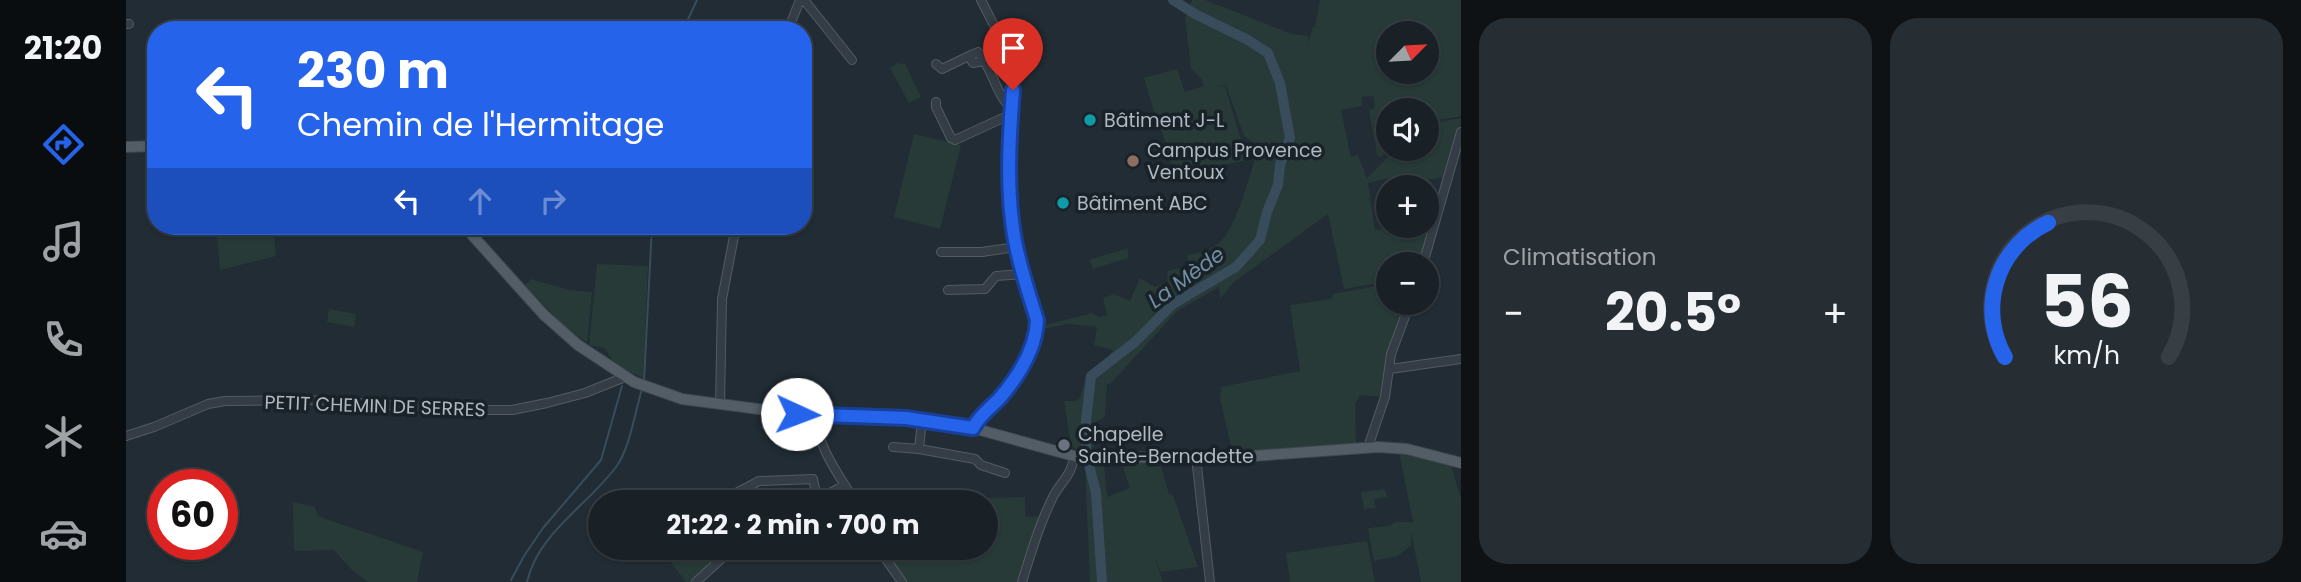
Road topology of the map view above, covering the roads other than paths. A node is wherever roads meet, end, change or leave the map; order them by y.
1 (802, 0) edge
2 (981, 0) edge
3 (792, 21) edge
4 (852, 60) dead end
5 (936, 64) dead end
6 (936, 102) dead end
7 (1011, 113) junction
8 (999, 120) junction
9 (1010, 132) junction
10 (1461, 132) edge
11 (147, 147) edge
12 (126, 148) edge
13 (472, 235) edge
14 (734, 235) edge
15 (1016, 247) junction
16 (942, 251) dead end
17 (1426, 252) edge
18 (1023, 274) junction
19 (948, 290) dead end
20 (1406, 315) edge
21 (1461, 359) edge
22 (1390, 369) junction
23 (625, 377) junction
24 (720, 405) junction
25 (816, 415) junction
26 (922, 420) junction
27 (973, 428) junction
28 (126, 436) edge
29 (893, 447) dead end
30 (1368, 447) junction
31 (919, 449) junction
32 (1196, 457) junction
33 (1082, 458) junction
34 (1461, 463) edge
35 (1005, 473) dead end
36 (845, 485) junction
37 (742, 490) edge
38 (815, 490) edge
39 (834, 490) edge
40 (848, 490) edge
41 (720, 560) edge
42 (886, 560) edge
43 (695, 582) edge
44 (902, 582) edge
45 (1021, 582) edge
46 (1210, 582) edge

1 - 3 street
1 - 4 street
2 - 7 street
5 - 7 street
6 - 8 street
7 - 8 street
7 - 9 street
8 - 9 street
9 - 15 street
10 - 17 street
11 - 12 main road
13 - 23 main road
14 - 24 street
15 - 16 street
15 - 18 street
18 - 19 street
18 - 27 street
20 - 22 street
21 - 22 street
22 - 30 street
23 - 24 main road
23 - 28 street, PETIT CHEMIN DE SERRES
24 - 25 main road
25 - 26 main road
25 - 36 street
26 - 27 main road
26 - 31 street
27 - 33 main road
29 - 31 street
30 - 32 main road
30 - 34 main road
31 - 35 street
32 - 33 main road
32 - 46 street
33 - 45 street
36 - 39 street
36 - 40 street
37 - 38 street
41 - 43 street
42 - 44 street

